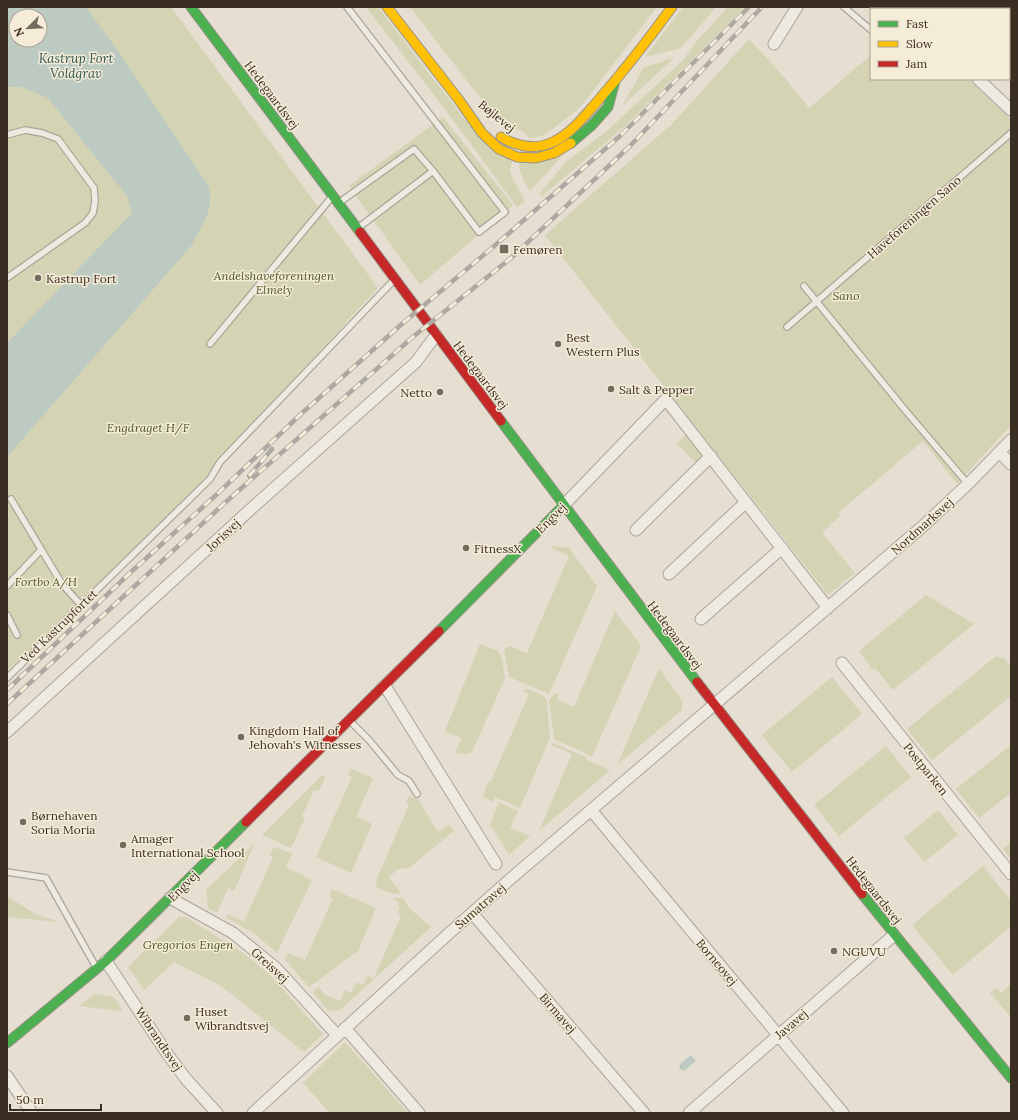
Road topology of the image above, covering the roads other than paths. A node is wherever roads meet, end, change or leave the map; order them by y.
1 (191, 7) edge
2 (347, 7) edge
3 (387, 7) edge
4 (672, 7) edge
5 (797, 7) edge
6 (844, 7) edge
7 (870, 29) edge
8 (774, 44) dead end
9 (979, 80) edge
10 (616, 81) junction
11 (459, 100) junction
12 (1011, 110) edge
13 (1011, 133) edge
14 (7, 135) edge
15 (434, 171) junction
16 (335, 200) junction
17 (357, 229) junction
18 (7, 278) edge
19 (394, 279) junction
20 (804, 286) dead end
21 (816, 302) junction
22 (787, 327) dead end
23 (436, 335) junction
24 (210, 344) dead end
25 (1011, 440) edge
26 (1000, 453) junction
27 (711, 456) junction
28 (1011, 464) edge
29 (968, 484) junction
30 (11, 499) dead end
31 (746, 502) junction
32 (564, 505) junction
33 (636, 530) dead end
34 (782, 548) junction
35 (41, 550) junction
36 (669, 574) dead end
37 (7, 586) edge
38 (81, 605) junction
39 (828, 608) junction
40 (7, 615) edge
41 (701, 618) dead end
42 (17, 635) dead end
43 (842, 663) dead end
44 (7, 678) edge
45 (385, 686) junction
46 (714, 705) junction
47 (350, 720) junction
48 (7, 732) edge
49 (417, 794) dead end
50 (591, 810) junction
51 (496, 864) dead end
52 (7, 872) edge
53 (1011, 874) edge
54 (170, 898) junction
55 (472, 913) junction
56 (894, 935) junction
57 (106, 961) junction
58 (98, 968) junction
59 (341, 1031) junction
60 (778, 1036) junction
61 (7, 1043) edge
62 (7, 1076) edge
63 (1011, 1078) edge
64 (32, 1113) edge
65 (217, 1113) edge
66 (253, 1113) edge
67 (419, 1113) edge
68 (644, 1113) edge
69 (689, 1113) edge
70 (843, 1113) edge

1 - 16 street, Hedegaardsvej
2 - 15 lane
3 - 11 street, Bøjlevej
4 - 10 street, Bøjlevej
5 - 8 street
6 - 7 lane
9 - 12 street
10 - 11 street, Bøjlevej
10 - 11 street, Bøjlevej
13 - 21 lane, Haveforeningen Sano
14 - 18 lane
15 - 16 lane
15 - 17 lane
16 - 17 street, Hedegaardsvej
16 - 24 lane
17 - 19 street, Hedegaardsvej
19 - 23 street, Hedegaardsvej
19 - 38 lane, Ved Kastrupfortet
20 - 21 lane
21 - 22 lane, Haveforeningen Sano
21 - 29 lane
23 - 32 street, Hedegaardsvej
23 - 48 street, Jorisvej
25 - 26 street, Nordmarksvej
26 - 28 street
26 - 29 street, Nordmarksvej
27 - 31 street
27 - 32 street, Engvej
27 - 33 street
29 - 39 street, Nordmarksvej
30 - 35 lane
31 - 34 street
31 - 36 street
32 - 45 street, Engvej
32 - 46 street, Hedegaardsvej
34 - 39 street
34 - 41 street
35 - 37 lane
35 - 38 lane
38 - 44 lane, Ved Kastrupfortet
39 - 46 street, Nordmarksvej
40 - 42 lane
43 - 53 street, Postparken
45 - 47 street, Engvej
45 - 51 street
46 - 50 street, Sumatravej
46 - 56 street, Hedegaardsvej
47 - 49 lane
47 - 54 street, Engvej
50 - 55 street, Sumatravej
50 - 60 street, Borneovej
52 - 58 lane
54 - 57 street, Engvej
54 - 59 street, Greisvej
55 - 59 street, Sumatravej
55 - 68 street, Birmavej
56 - 60 street, Javavej
56 - 63 street, Hedegaardsvej
57 - 58 street, Engvej
57 - 65 street, Wibrandtsvej
58 - 61 street, Engvej
59 - 66 street, Sumatravej
59 - 67 street, Greisvej
60 - 69 street, Javavej
60 - 70 street, Borneovej
62 - 64 street

